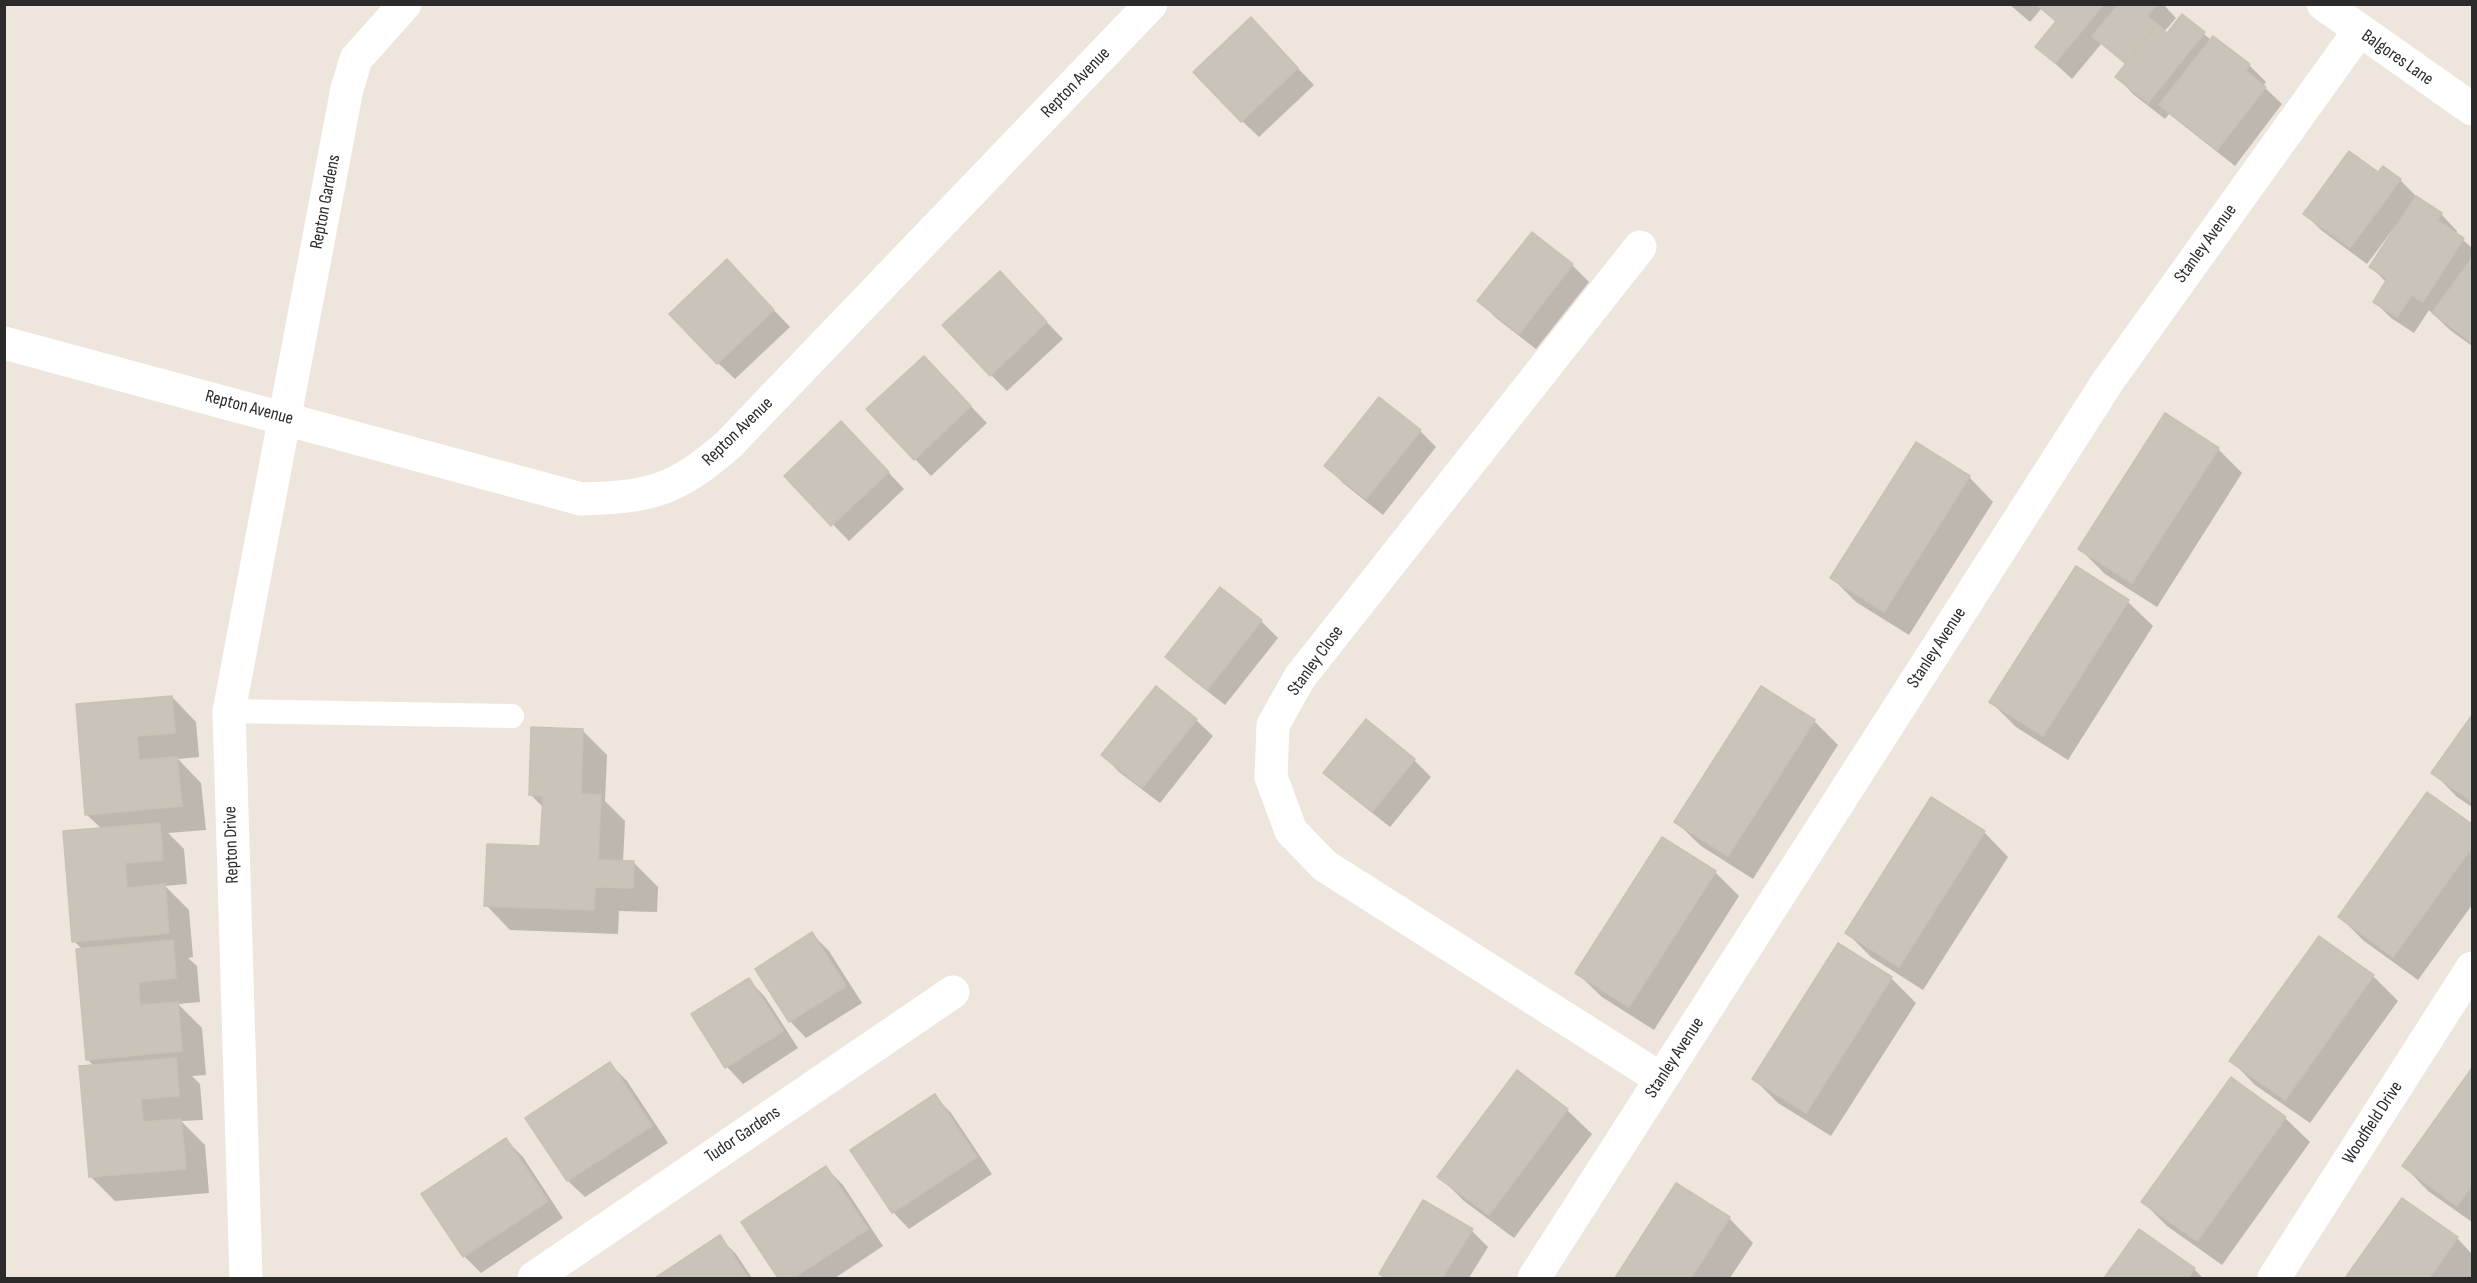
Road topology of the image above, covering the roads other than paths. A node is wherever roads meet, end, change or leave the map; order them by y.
1 (405, 4) edge
2 (1151, 4) edge
3 (2323, 4) edge
4 (2359, 31) junction
5 (2472, 109) edge
6 (1640, 247) dead end
7 (4, 343) edge
8 (284, 417) junction
9 (229, 711) junction
10 (512, 716) dead end
11 (2472, 968) edge
12 (952, 992) dead end
13 (1661, 1078) junction
14 (246, 1278) edge
15 (534, 1278) edge
16 (1534, 1278) edge
17 (2274, 1278) edge

1 - 8 street, Repton Gardens
2 - 8 street, Repton Avenue
3 - 4 street, Balgores Lane
4 - 5 street, Balgores Lane
4 - 13 street, Stanley Avenue
6 - 13 street, Stanley Close
7 - 8 street, Repton Avenue
8 - 9 street, Repton Drive
9 - 10 lane
9 - 14 street, Repton Drive
11 - 17 street, Woodfield Drive
12 - 15 street, Tudor Gardens
13 - 16 street, Stanley Avenue

